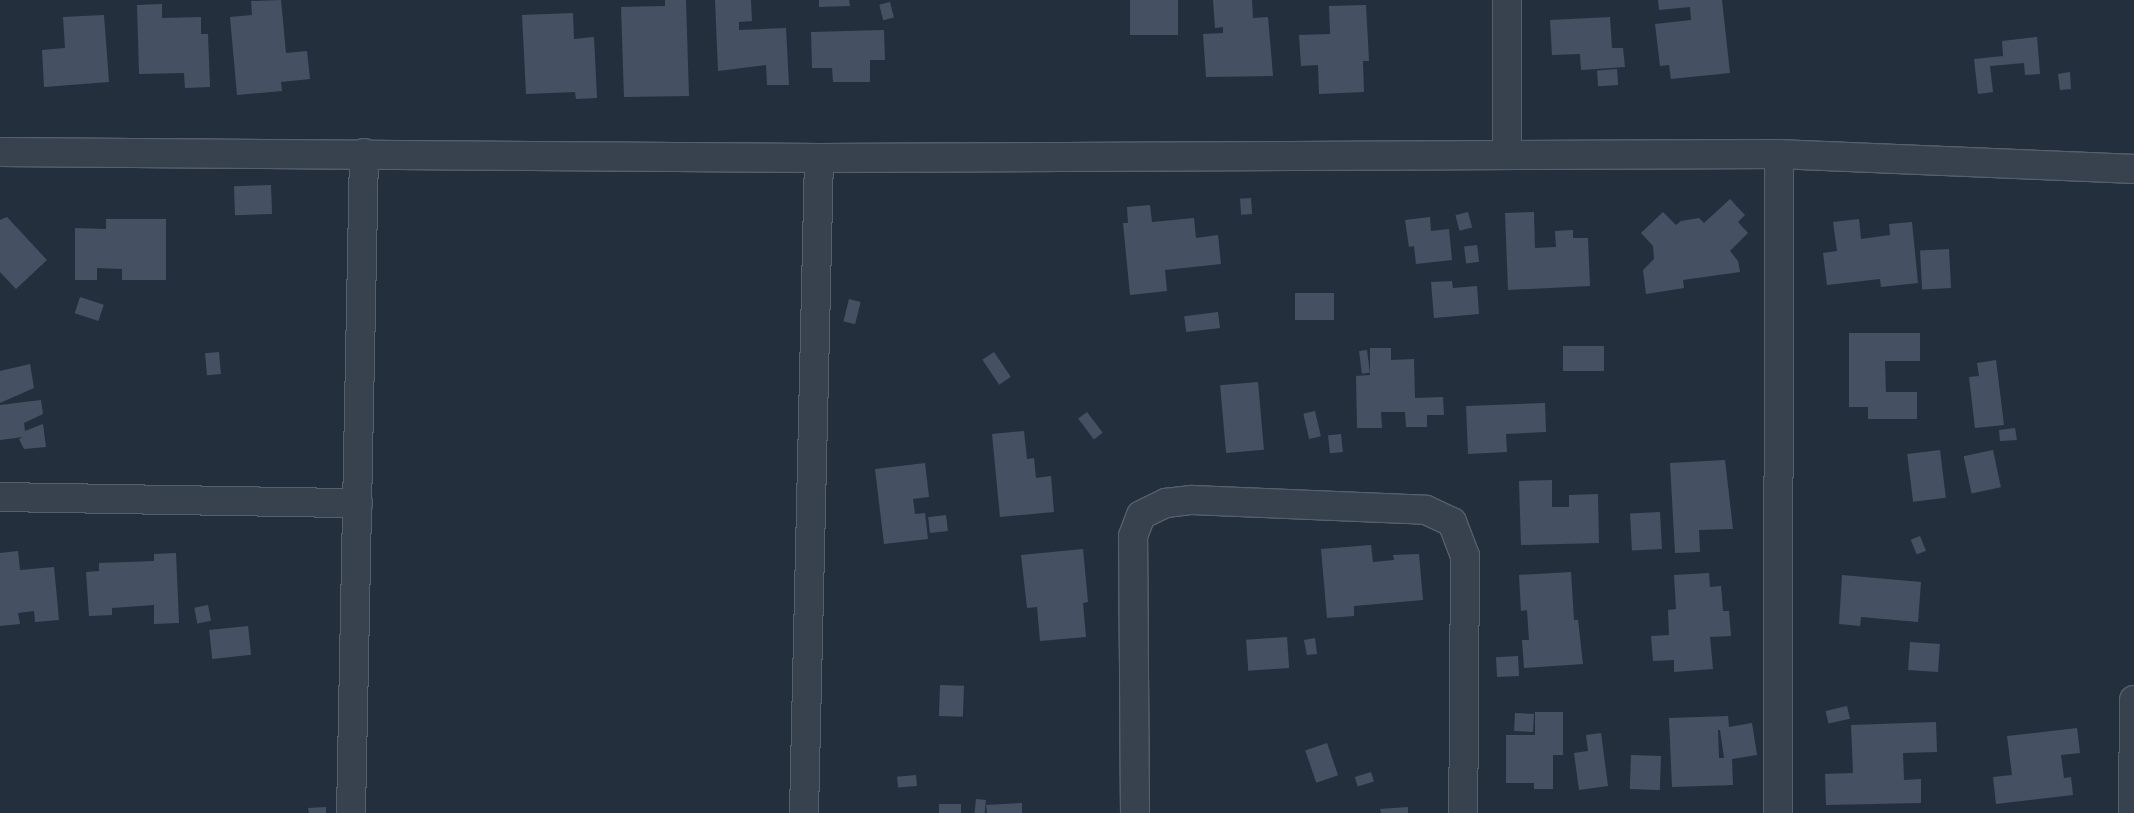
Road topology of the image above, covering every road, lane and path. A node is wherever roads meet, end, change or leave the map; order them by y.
1 (1506, 0) edge
2 (0, 152) edge
3 (364, 153) junction
4 (1779, 154) junction
5 (1508, 155) junction
6 (819, 158) junction
7 (2134, 169) edge
8 (0, 497) edge
9 (358, 503) junction
10 (2134, 700) edge
11 (351, 813) edge
12 (804, 813) edge
13 (1135, 813) edge
14 (1462, 813) edge
15 (1778, 813) edge
16 (2133, 813) edge

1 - 5 street
2 - 3 street
3 - 6 street
3 - 9 street
4 - 5 street
4 - 7 street
4 - 15 street
5 - 6 street
6 - 12 street
8 - 9 street
9 - 11 street
10 - 16 street
13 - 14 street

